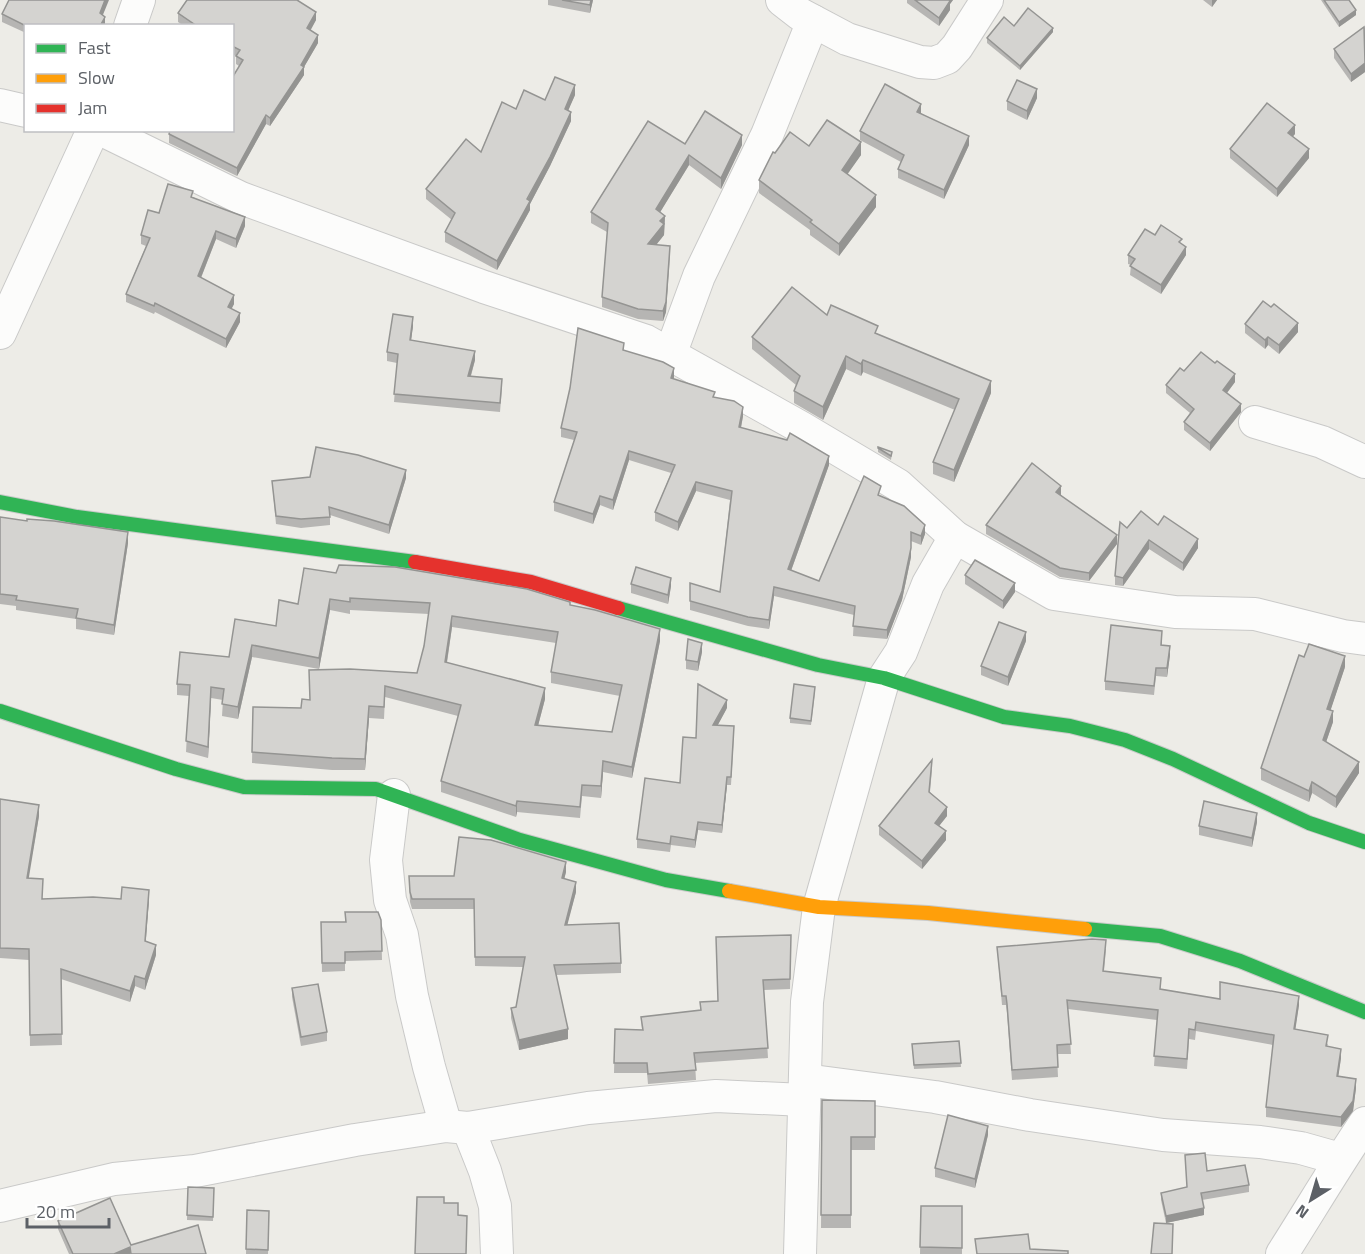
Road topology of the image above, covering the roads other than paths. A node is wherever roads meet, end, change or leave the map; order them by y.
1 (140, 0) edge
2 (782, 0) edge
3 (987, 0) edge
4 (813, 21) junction
5 (131, 24) edge
6 (0, 105) edge
7 (24, 111) edge
8 (92, 132) edge
9 (106, 132) edge
10 (0, 333) edge
11 (670, 355) junction
12 (1255, 422) dead end
13 (1365, 462) edge
14 (0, 502) edge
15 (955, 537) junction
16 (1365, 639) edge
17 (884, 678) junction
18 (0, 711) edge
19 (394, 795) junction
20 (1365, 842) edge
21 (819, 907) junction
22 (1365, 1012) edge
23 (805, 1090) junction
24 (1365, 1124) edge
25 (457, 1127) junction
26 (1340, 1159) junction
27 (0, 1206) edge
28 (497, 1254) edge
29 (800, 1254) edge
30 (1282, 1254) edge

1 - 5 street
2 - 4 street
3 - 4 street
4 - 11 street
6 - 7 street
8 - 10 street
9 - 11 street
11 - 15 street
12 - 13 street
14 - 17 street
15 - 16 street
15 - 17 street
17 - 20 street
17 - 21 street
18 - 19 street
19 - 21 street
19 - 25 street
21 - 22 street
21 - 23 street
23 - 25 street
23 - 26 street
23 - 29 street
24 - 26 street
25 - 27 street
25 - 28 street
26 - 30 street

